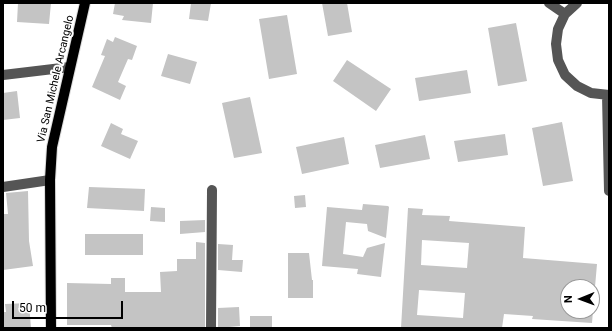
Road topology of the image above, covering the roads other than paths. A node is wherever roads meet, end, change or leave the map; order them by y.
1 (85, 3) edge
2 (548, 3) edge
3 (576, 3) edge
4 (565, 14) junction
5 (70, 67) junction
6 (3, 75) edge
7 (608, 95) edge
8 (50, 180) junction
9 (3, 187) edge
10 (212, 190) dead end
11 (609, 191) edge
12 (51, 328) edge
13 (212, 328) edge

1 - 5 main road, Via San Michele Arcangelo
2 - 4 street
3 - 4 street
4 - 7 street
5 - 6 street
5 - 8 main road, Via San Michele Arcangelo
7 - 11 street
8 - 9 street
8 - 12 main road, Via San Michele Arcangelo
10 - 13 street

